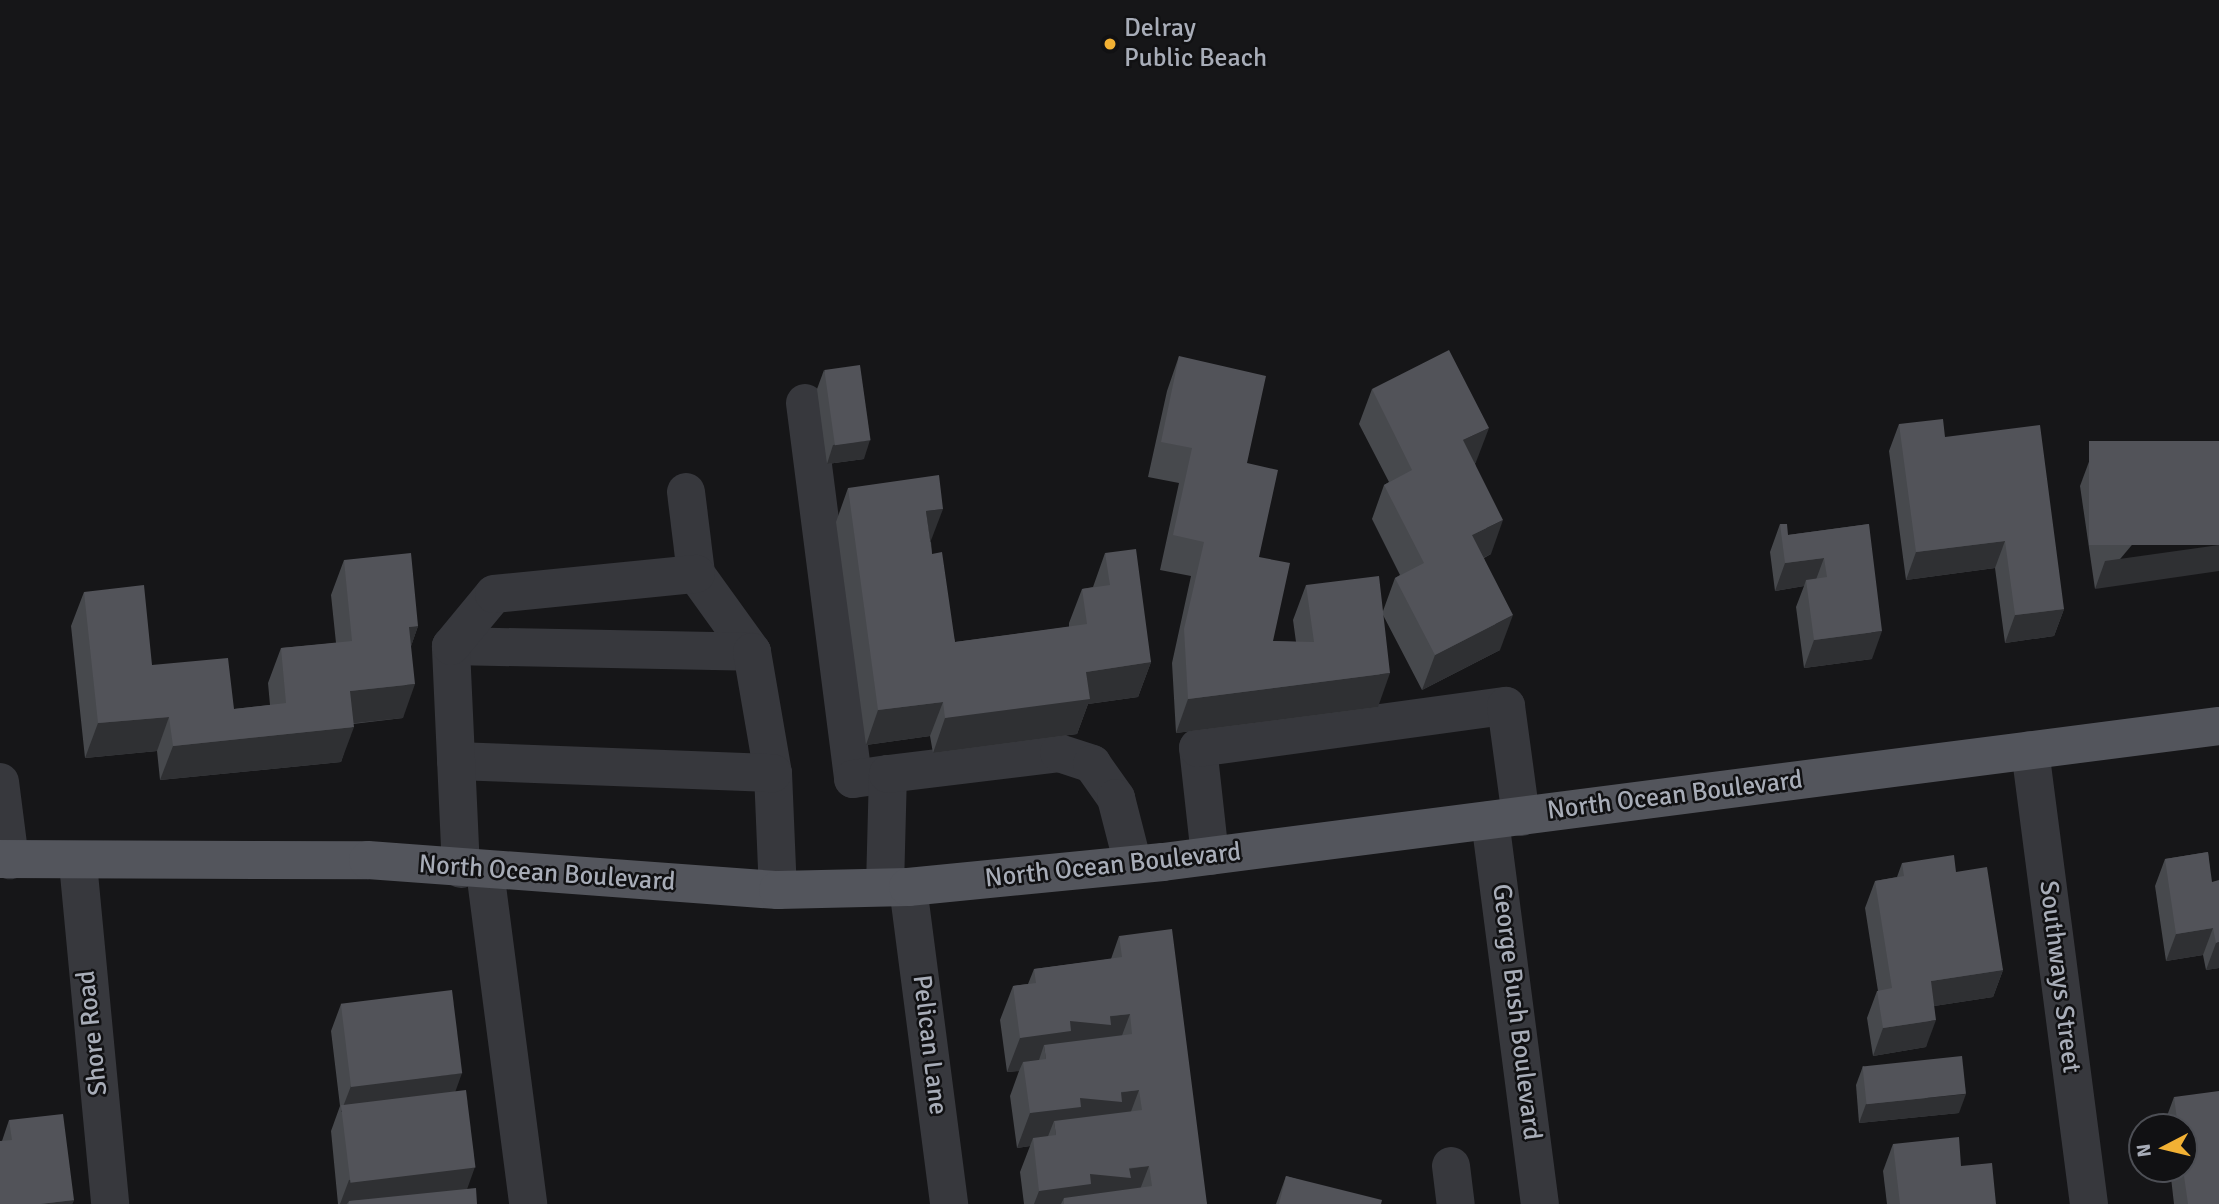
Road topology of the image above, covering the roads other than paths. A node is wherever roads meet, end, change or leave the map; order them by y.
1 (805, 403) dead end
2 (686, 492) dead end
3 (696, 574) junction
4 (451, 646) junction
5 (752, 652) junction
6 (2219, 726) edge
7 (2030, 750) junction
8 (456, 761) junction
9 (773, 773) junction
10 (888, 774) junction
11 (0, 782) edge
12 (1506, 819) junction
13 (1210, 856) junction
14 (5, 860) edge
15 (78, 863) junction
16 (1133, 864) junction
17 (473, 870) junction
18 (897, 887) junction
19 (778, 890) junction
20 (1451, 1166) dead end
21 (110, 1204) edge
22 (528, 1204) edge
23 (949, 1204) edge
24 (1456, 1204) edge
25 (1540, 1204) edge
26 (2089, 1204) edge

1 - 10 street
2 - 3 street
3 - 4 street
3 - 5 street
4 - 5 street
4 - 8 street
5 - 9 street
6 - 7 main road, North Ocean Boulevard
7 - 12 main road, North Ocean Boulevard
7 - 26 street, Southways Street
8 - 9 street
8 - 17 street
9 - 19 street
10 - 16 street
10 - 18 street, Pelican Lane
11 - 14 street
12 - 13 main road, North Ocean Boulevard
12 - 13 street, George Bush Boulevard
12 - 25 street, George Bush Boulevard
13 - 16 main road, North Ocean Boulevard
14 - 15 main road, North Ocean Boulevard
15 - 17 main road, North Ocean Boulevard
15 - 21 street, Shore Road
16 - 18 main road, North Ocean Boulevard
17 - 19 main road, North Ocean Boulevard
17 - 22 street
18 - 19 main road, North Ocean Boulevard
18 - 23 street, Pelican Lane
20 - 24 street

